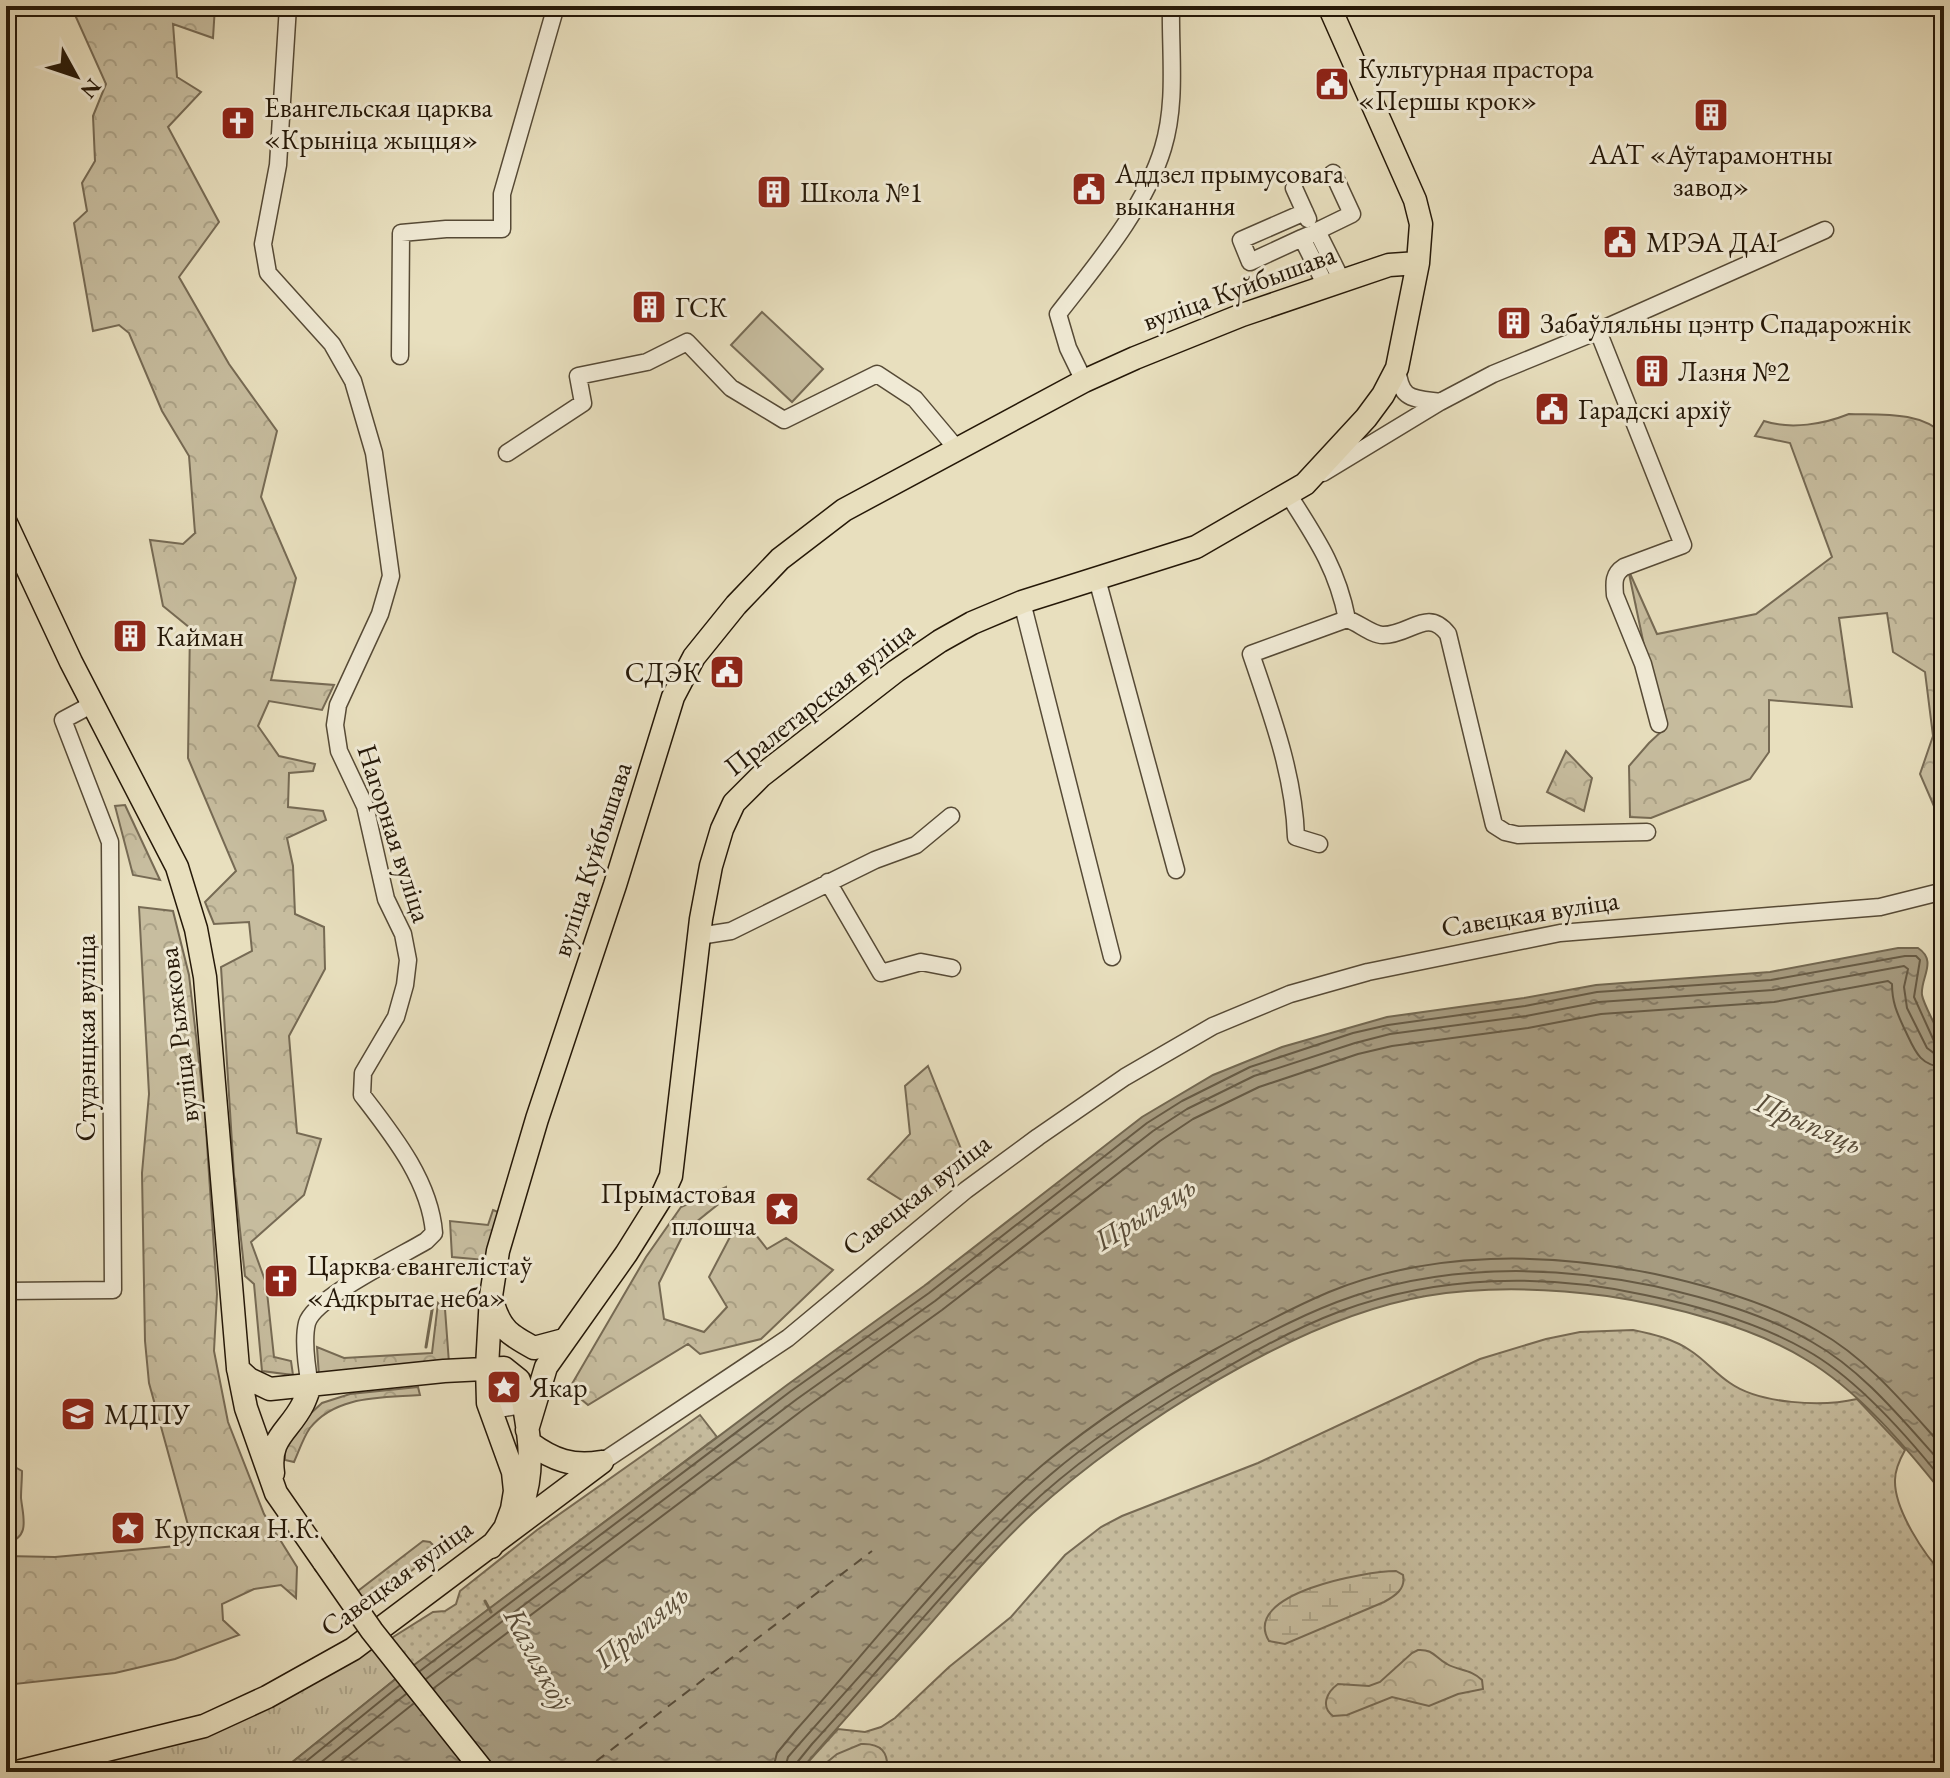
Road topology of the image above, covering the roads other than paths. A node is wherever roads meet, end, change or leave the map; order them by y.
1 (288, 6) edge
2 (556, 6) edge
3 (1171, 6) edge
4 (1329, 6) edge
5 (1333, 173) dead end
6 (1294, 188) dead end
7 (1305, 212) junction
8 (1825, 230) dead end
9 (1311, 234) junction
10 (1418, 263) junction
11 (1334, 284) junction
12 (1598, 331) junction
13 (400, 356) dead end
14 (1397, 368) junction
15 (1084, 381) junction
16 (1440, 402) junction
17 (957, 449) junction
18 (507, 453) dead end
19 (1297, 489) junction
20 (6, 523) edge
21 (1097, 579) junction
22 (1022, 602) junction
23 (1347, 619) junction
24 (93, 704) junction
25 (1659, 724) dead end
26 (951, 816) dead end
27 (1647, 832) dead end
28 (1319, 844) dead end
29 (1176, 870) dead end
30 (828, 882) junction
31 (1944, 891) edge
32 (699, 936) junction
33 (1112, 957) dead end
34 (952, 968) dead end
35 (6, 1291) edge
36 (491, 1296) junction
37 (564, 1340) junction
38 (495, 1367) junction
39 (238, 1369) junction
40 (451, 1370) junction
41 (522, 1395) junction
42 (306, 1396) junction
43 (488, 1403) junction
44 (246, 1408) junction
45 (528, 1437) junction
46 (602, 1462) junction
47 (520, 1479) junction
48 (276, 1493) junction
49 (559, 1494) junction
50 (491, 1547) junction
51 (17, 1772) edge
52 (484, 1772) edge

1 - 42 street, Нагорная вуліца
2 - 13 street
3 - 15 street
4 - 10 main road, Пралетарская вуліца
5 - 9 street
6 - 7 street
7 - 9 street
7 - 9 street
8 - 12 street
9 - 11 street
10 - 11 main road, вуліца Куйбышава
10 - 14 main road, Пралетарская вуліца
11 - 15 main road, вуліца Куйбышава
12 - 16 street
12 - 25 street
14 - 16 street
14 - 19 main road, Пралетарская вуліца
15 - 17 main road, вуліца Куйбышава
16 - 19 street
17 - 18 street
17 - 36 main road, вуліца Куйбышава
19 - 21 main road, Пралетарская вуліца
19 - 23 street
20 - 24 main road, вуліца Рыжкова
21 - 22 main road, Пралетарская вуліца
21 - 29 street
22 - 32 main road, Пралетарская вуліца
22 - 33 street
23 - 27 street
23 - 28 street
24 - 35 street, Студэнцкая вуліца
24 - 39 main road, вуліца Рыжкова
26 - 30 street
30 - 32 street
30 - 34 street
31 - 46 street, Савецкая вуліца
32 - 37 main road, Пралетарская вуліца
36 - 37 main road
36 - 38 main road, вуліца Куйбышава
36 - 40 main road
37 - 38 main road, Пралетарская вуліца
37 - 45 main road, Пралетарская вуліца
38 - 40 main road, Пралетарская вуліца
38 - 41 main road
38 - 43 main road, вуліца Куйбышава
39 - 42 main road
39 - 44 main road, вуліца Рыжкова
40 - 42 main road, Пралетарская вуліца
40 - 43 main road
41 - 43 street
41 - 45 main road
42 - 44 main road
42 - 48 main road
43 - 47 main road, вуліца Куйбышава
44 - 48 main road, вуліца Рыжкова
45 - 46 main road
45 - 47 main road
46 - 49 main road, Савецкая вуліца
47 - 49 main road
47 - 50 main road
48 - 52 main road, вуліца Рыжкова, bridge
49 - 50 main road, Савецкая вуліца
50 - 51 main road, Савецкая вуліца

